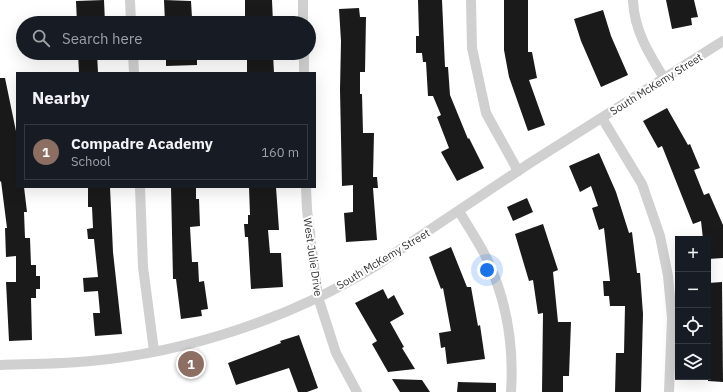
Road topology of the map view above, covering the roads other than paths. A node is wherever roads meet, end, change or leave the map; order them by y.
1 (130, 0) edge
2 (303, 0) edge
3 (471, 0) edge
4 (633, 0) edge
5 (131, 16) edge
6 (303, 16) edge
7 (723, 41) edge
8 (133, 60) edge
9 (304, 60) edge
10 (134, 72) edge
11 (304, 72) edge
12 (664, 78) junction
13 (602, 118) junction
14 (518, 171) junction
15 (140, 188) edge
16 (306, 188) edge
17 (459, 211) junction
18 (318, 297) junction
19 (154, 351) junction
20 (0, 366) edge
21 (357, 392) edge
22 (511, 392) edge
23 (669, 392) edge

1 - 5 street
2 - 6 street
3 - 14 street
4 - 12 street
7 - 12 street, South McKemy Street
8 - 10 street
9 - 11 street
12 - 13 street, South McKemy Street
13 - 14 street, South McKemy Street
13 - 23 street
14 - 17 street, South McKemy Street
15 - 19 street
16 - 18 street, West Julie Drive
17 - 18 street, South McKemy Street
17 - 22 street
18 - 19 street, South McKemy Street
18 - 21 street, West Julie Drive
19 - 20 street, South McKemy Street

